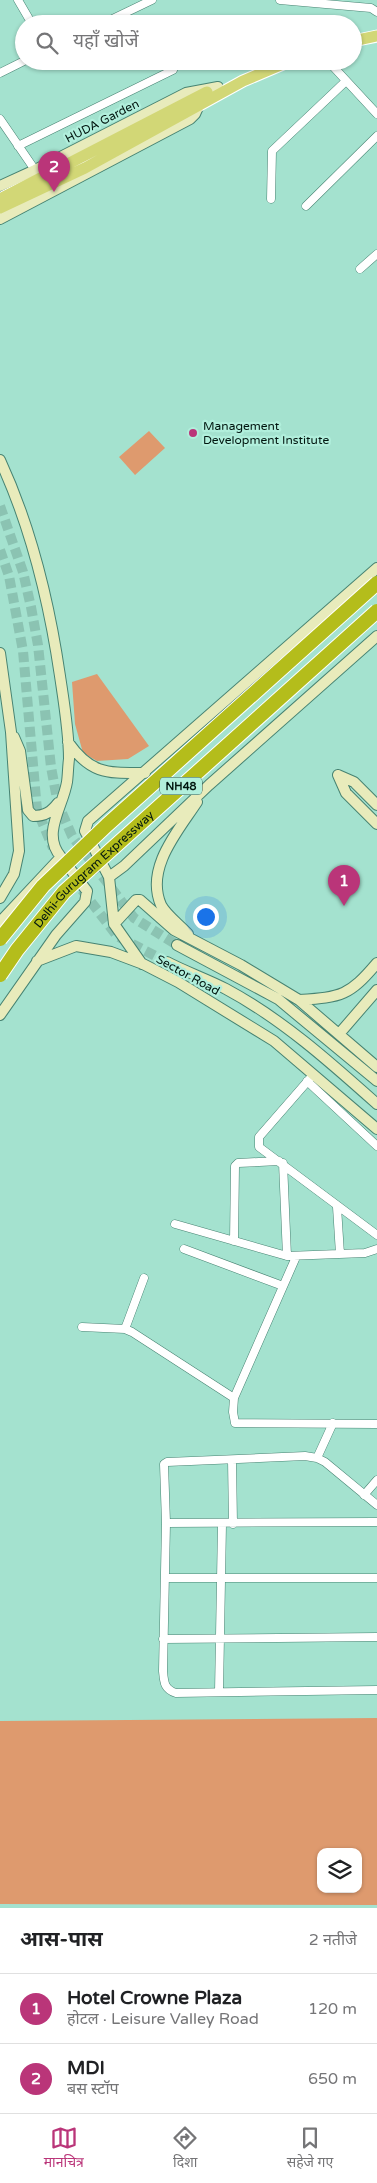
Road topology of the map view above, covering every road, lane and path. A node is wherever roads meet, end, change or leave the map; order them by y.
1 (18, 0) edge
2 (152, 0) edge
3 (280, 0) edge
4 (377, 12) edge
5 (27, 15) edge
6 (121, 15) edge
7 (377, 29) edge
8 (362, 32) edge
9 (377, 36) edge
10 (362, 39) edge
11 (15, 66) edge
12 (173, 70) edge
13 (253, 70) edge
14 (269, 70) edge
15 (336, 70) edge
16 (0, 73) edge
17 (346, 81) junction
18 (218, 87) junction
19 (199, 104) junction
20 (377, 114) edge
21 (166, 118) junction
22 (0, 119) edge
23 (377, 136) edge
24 (18, 146) junction
25 (35, 170) junction
26 (0, 186) edge
27 (0, 199) edge
28 (271, 199) dead end
29 (306, 206) dead end
30 (0, 208) edge
31 (0, 219) edge
32 (377, 254) edge
33 (360, 269) dead end
34 (0, 460) edge
35 (377, 568) edge
36 (377, 583) edge
37 (377, 611) edge
38 (377, 636) edge
39 (0, 653) edge
40 (11, 732) junction
41 (68, 741) junction
42 (145, 773) junction
43 (208, 785) junction
44 (63, 798) junction
45 (377, 805) edge
46 (377, 824) edge
47 (61, 857) junction
48 (109, 878) junction
49 (0, 898) edge
50 (0, 922) edge
51 (114, 924) junction
52 (0, 939) edge
53 (193, 939) junction
54 (177, 945) tunnel mouth
55 (37, 961) junction
56 (167, 962) tunnel mouth
57 (377, 963) edge
58 (142, 964) junction
59 (0, 975) edge
60 (377, 990) edge
61 (300, 1000) junction
62 (0, 1015) edge
63 (339, 1034) junction
64 (377, 1068) edge
65 (310, 1078) junction
66 (377, 1081) edge
67 (377, 1104) edge
68 (377, 1129) edge
69 (377, 1146) edge
70 (281, 1162) junction
71 (337, 1207) junction
72 (174, 1224) dead end
73 (377, 1235) edge
74 (234, 1241) junction
75 (377, 1249) edge
76 (184, 1250) dead end
77 (340, 1254) junction
78 (287, 1256) junction
79 (296, 1256) junction
80 (144, 1278) dead end
81 (283, 1286) junction
82 (82, 1327) dead end
83 (124, 1329) junction
84 (234, 1398) junction
85 (333, 1423) junction
86 (377, 1424) edge
87 (317, 1458) junction
88 (232, 1460) junction
89 (377, 1480) edge
90 (364, 1495) junction
91 (377, 1505) edge
92 (377, 1522) edge
93 (166, 1523) junction
94 (222, 1524) junction
95 (233, 1524) junction
96 (165, 1578) junction
97 (377, 1578) edge
98 (221, 1579) junction
99 (377, 1637) edge
100 (163, 1639) junction
101 (220, 1640) junction
102 (377, 1690) edge
103 (219, 1692) junction

1 - 5 street
2 - 6 street
3 - 4 street
7 - 8 main road
9 - 10 main road
11 - 16 street
12 - 24 street
13 - 18 main road
14 - 19 main road
15 - 17 street
17 - 20 street
17 - 28 street
18 - 21 main road
18 - 25 main road, HUDA Garden
19 - 21 main road
19 - 31 main road
21 - 27 main road
21 - 30 main road
22 - 24 street
23 - 29 street
24 - 25 street
25 - 26 main road, HUDA Garden
32 - 33 street
34 - 41 main road
35 - 42 main road
36 - 52 highway, Delhi-Gurugram Expressway / NH48, bridge
37 - 59 highway, Delhi-Gurugram Expressway / NH48, bridge
38 - 43 main road
39 - 40 main road
40 - 44 main road
40 - 49 main road
41 - 42 main road
41 - 44 main road
42 - 48 main road
43 - 48 main road
43 - 53 main road
44 - 47 main road
45 - 46 main road
47 - 50 main road
47 - 55 main road
48 - 51 main road
51 - 53 main road
51 - 58 main road, Sector Road
53 - 61 main road
54 - 66 main road
55 - 58 main road
55 - 62 main road
56 - 67 main road
57 - 61 main road
58 - 65 main road, Sector Road
60 - 63 main road
61 - 63 main road
63 - 64 main road
65 - 68 main road, Sector Road
65 - 69 street
65 - 70 street
70 - 71 street
70 - 74 street
70 - 78 street
71 - 73 street
71 - 77 street
72 - 74 street
74 - 78 street
75 - 77 street
76 - 81 street
77 - 79 street
78 - 79 street
79 - 81 street
80 - 83 street
81 - 84 street
82 - 83 street
83 - 84 street
84 - 85 street
85 - 86 street
85 - 87 street
87 - 88 street
87 - 90 street
88 - 93 street
88 - 95 street
89 - 90 street
90 - 91 street
92 - 95 street
93 - 94 street
93 - 96 street
94 - 95 street
94 - 98 street
96 - 98 street
96 - 100 street
97 - 98 street
98 - 101 street
99 - 101 street
100 - 101 street
100 - 103 street
101 - 103 street
102 - 103 street

